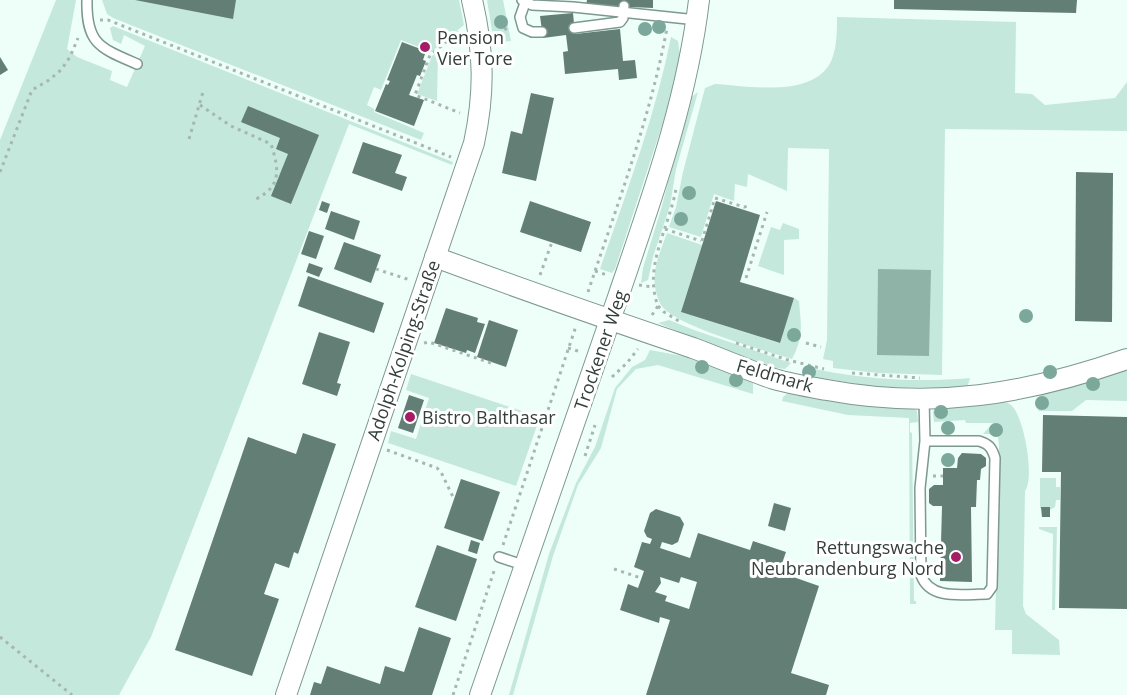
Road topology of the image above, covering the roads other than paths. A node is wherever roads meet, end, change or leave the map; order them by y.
1 (87, 0) edge
2 (472, 0) edge
3 (699, 0) edge
4 (523, 1) edge
5 (553, 3) edge
6 (624, 9) junction
7 (697, 20) junction
8 (574, 28) dead end
9 (542, 32) dead end
10 (137, 64) dead end
11 (435, 257) junction
12 (610, 321) junction
13 (1127, 359) edge
14 (924, 399) junction
15 (925, 441) junction
16 (499, 557) road end
17 (523, 565) junction
18 (286, 695) edge
19 (480, 695) edge

1 - 10 lane
2 - 11 street, Adolph-Kolping-Straße
3 - 7 street, Trockener Weg
4 - 5 lane
4 - 9 lane
5 - 6 lane
6 - 7 lane
6 - 8 lane
7 - 12 street, Trockener Weg
11 - 12 street, Feldmark
11 - 18 street, Adolph-Kolping-Straße
12 - 14 street, Feldmark
12 - 17 street, Trockener Weg
13 - 14 street, Feldmark
14 - 15 lane
15 - 15 lane
16 - 17 lane
17 - 19 street, Trockener Weg

